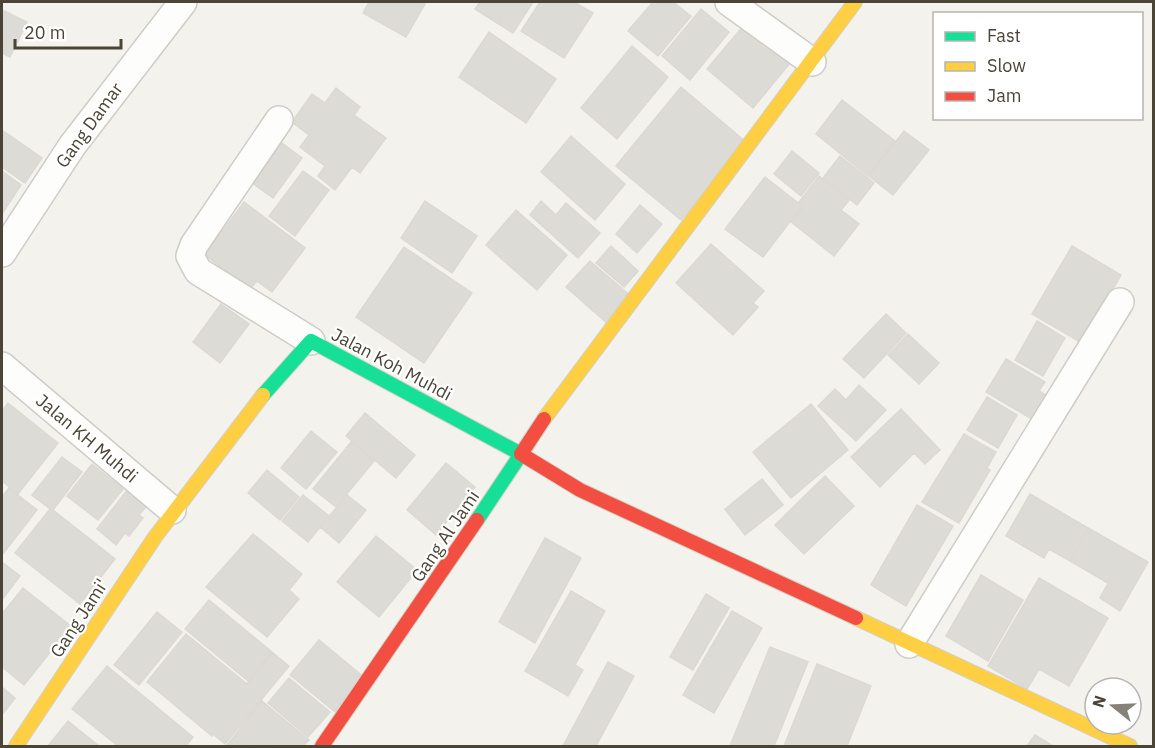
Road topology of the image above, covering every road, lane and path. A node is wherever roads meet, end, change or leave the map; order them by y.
1 (183, 2) edge
2 (729, 2) edge
3 (855, 2) edge
4 (812, 62) junction
5 (279, 120) dead end
6 (2, 253) edge
7 (1120, 302) dead end
8 (311, 341) junction
9 (2, 366) edge
10 (521, 454) junction
11 (172, 510) junction
12 (909, 644) junction
13 (16, 747) edge
14 (322, 747) edge
15 (1130, 747) edge

1 - 6 street, Gang Damar
2 - 4 street
3 - 4 main road, Gang Al Jami
4 - 10 main road, Gang Al Jami
5 - 8 street
7 - 12 street
8 - 10 main road, Jalan Koh Muhdi
8 - 11 main road, Jalan Koh Muhdi
9 - 11 street, Jalan KH Muhdi
10 - 12 main road, Jalan Koh Muhdi
10 - 14 main road, Gang Al Jami
11 - 13 main road, Gang Jami'
12 - 15 main road, Jalan Koh Muhdi

